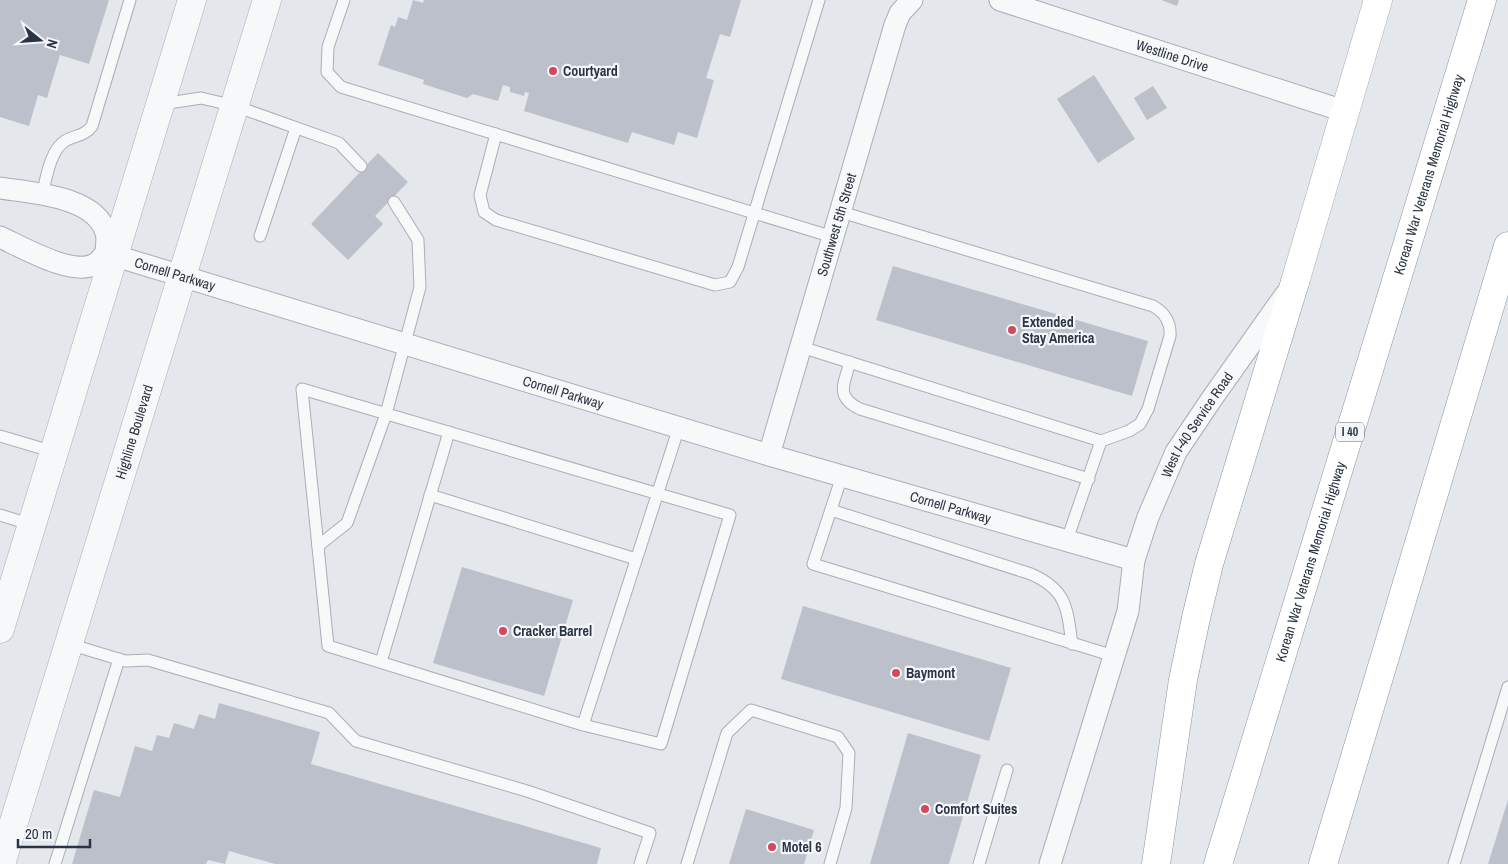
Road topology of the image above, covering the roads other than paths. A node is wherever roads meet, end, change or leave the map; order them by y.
1 (130, 0) edge
2 (192, 0) edge
3 (267, 0) edge
4 (344, 0) edge
5 (819, 0) edge
6 (1000, 0) edge
7 (1378, 0) edge
8 (1482, 0) edge
9 (908, 1) edge
10 (160, 104) junction
11 (235, 106) junction
12 (1344, 111) junction
13 (296, 128) junction
14 (496, 134) junction
15 (361, 166) dead end
16 (0, 188) edge
17 (42, 195) junction
18 (394, 202) dead end
19 (840, 212) junction
20 (754, 213) junction
21 (260, 236) dead end
22 (833, 237) junction
23 (0, 238) edge
24 (1508, 246) edge
25 (110, 254) junction
26 (183, 276) junction
27 (1295, 282) junction
28 (1508, 300) edge
29 (406, 344) junction
30 (801, 347) junction
31 (850, 362) junction
32 (386, 414) junction
33 (1458, 417) junction
34 (679, 427) junction
35 (449, 432) junction
36 (0, 436) edge
37 (1102, 441) junction
38 (54, 452) junction
39 (769, 454) junction
40 (842, 476) junction
41 (1089, 478) junction
42 (658, 493) junction
43 (430, 496) junction
44 (831, 510) junction
45 (0, 515) edge
46 (32, 524) junction
47 (1067, 540) junction
48 (318, 546) junction
49 (636, 558) junction
50 (1134, 560) junction
51 (7, 583) edge
52 (2, 619) edge
53 (69, 644) junction
54 (1072, 644) junction
55 (1114, 656) junction
56 (119, 659) junction
57 (381, 662) junction
58 (1508, 687) edge
59 (583, 725) junction
60 (1006, 770) dead end
61 (1, 864) edge
62 (55, 864) edge
63 (640, 864) edge
64 (687, 864) edge
65 (830, 864) edge
66 (979, 864) edge
67 (1050, 864) edge
68 (1156, 864) edge
69 (1218, 864) edge
70 (1323, 864) edge
71 (1454, 864) edge

1 - 17 lane
2 - 10 street
3 - 11 street, Highline Boulevard
4 - 14 lane
5 - 20 lane
6 - 12 street, Westline Drive
7 - 12 main road, West I-40 Service Road
8 - 69 main road, Korean War Veterans Memorial Highway / I 40
9 - 19 street, Southwest 5th Street
10 - 11 lane
10 - 25 street
11 - 13 lane
11 - 26 street, Highline Boulevard
12 - 27 main road, West I-40 Service Road
13 - 15 lane
13 - 21 lane
14 - 20 lane
14 - 20 lane
16 - 17 street
17 - 25 street
18 - 29 lane
19 - 22 street, Southwest 5th Street
19 - 37 lane
20 - 22 lane
22 - 30 street, Southwest 5th Street
23 - 25 street
24 - 33 main road
25 - 26 street, Cornell Parkway
25 - 38 street
26 - 29 street, Cornell Parkway
26 - 53 street, Highline Boulevard
27 - 50 street, West I-40 Service Road
27 - 68 main road
28 - 33 main road
29 - 32 lane
29 - 34 street, Cornell Parkway
30 - 31 lane
30 - 39 street, Southwest 5th Street
31 - 37 lane
31 - 41 lane
32 - 35 lane
32 - 48 lane
32 - 48 lane
33 - 70 main road
34 - 39 street, Cornell Parkway
34 - 42 lane
35 - 42 lane
35 - 43 lane
36 - 38 lane
37 - 41 lane
38 - 46 street
39 - 40 street, Cornell Parkway
40 - 44 lane
40 - 47 street, Cornell Parkway
41 - 47 lane
42 - 49 lane
42 - 59 lane
43 - 49 lane
43 - 57 lane
44 - 54 lane
44 - 54 lane
45 - 46 lane
46 - 51 street
47 - 50 street, Cornell Parkway
48 - 57 lane
49 - 59 lane
50 - 55 street, West I-40 Service Road
51 - 52 street
53 - 56 lane
53 - 61 street, Highline Boulevard
54 - 55 lane
55 - 67 street, West I-40 Service Road
56 - 62 lane
56 - 63 lane
57 - 59 lane
58 - 71 lane
60 - 66 lane
64 - 65 lane

